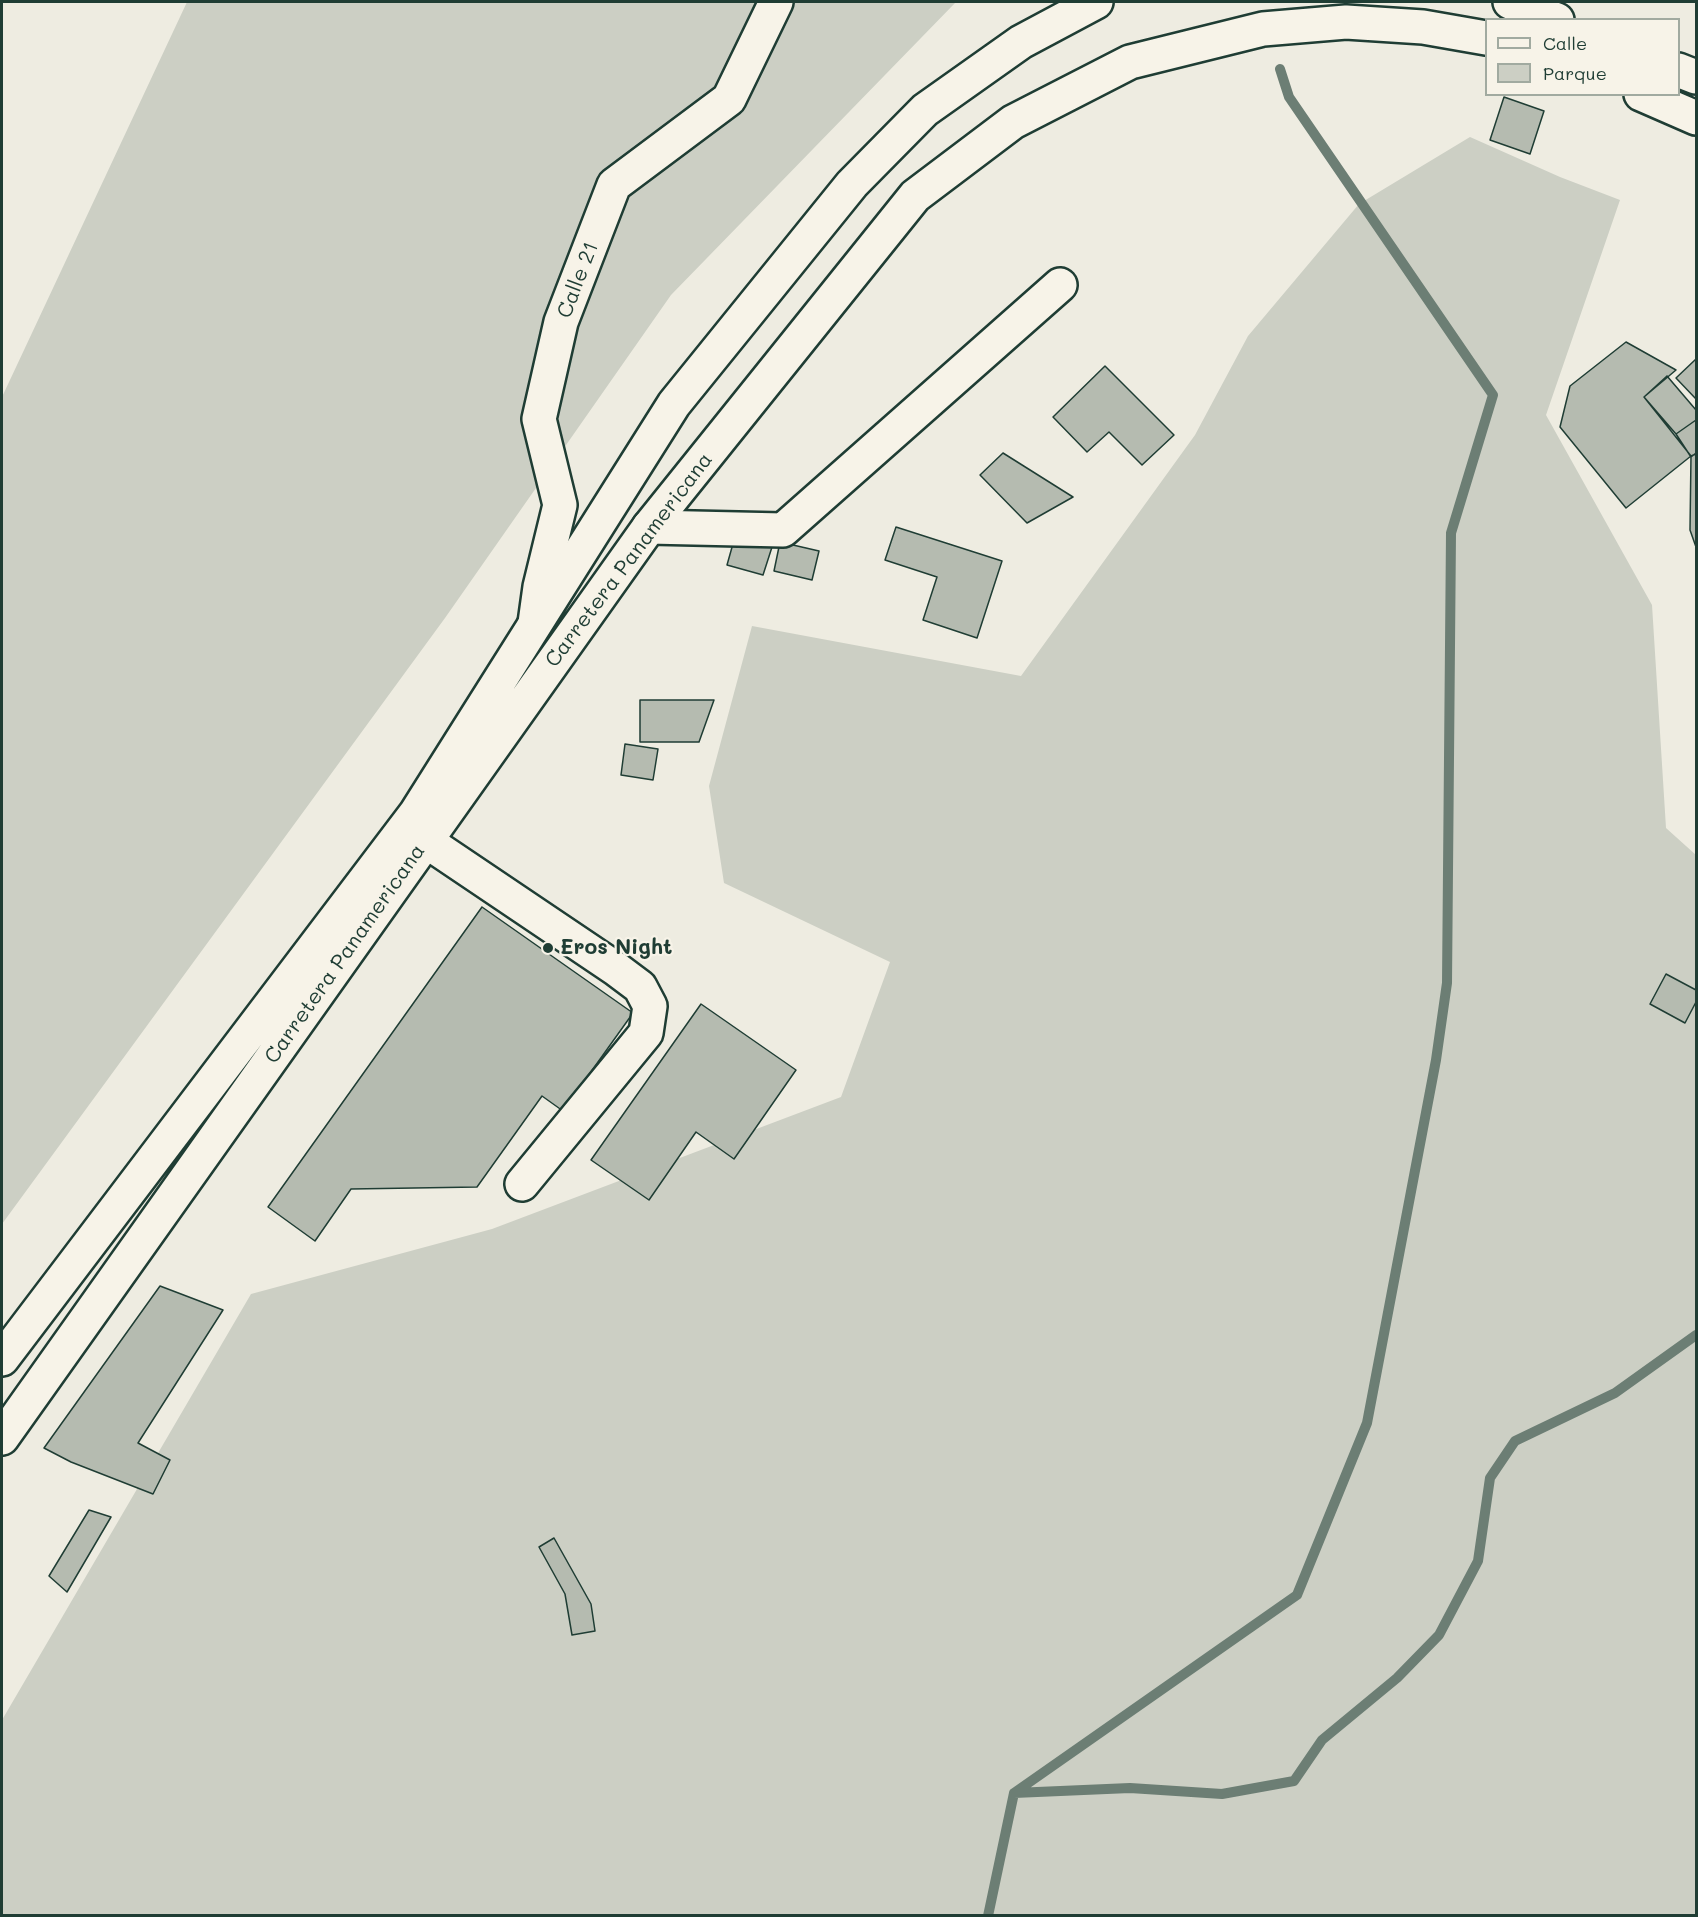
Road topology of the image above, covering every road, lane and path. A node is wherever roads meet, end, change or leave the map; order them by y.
1 (776, 2) edge
2 (1096, 2) edge
3 (1510, 2) edge
4 (1552, 18) edge
5 (1485, 38) edge
6 (1680, 71) edge
7 (1696, 77) edge
8 (1646, 96) edge
9 (1696, 118) edge
10 (1060, 285) dead end
11 (649, 527) junction
12 (535, 623) junction
13 (426, 841) junction
14 (522, 1184) dead end
15 (2, 1359) edge
16 (2, 1438) edge

1 - 12 main road, Calle 21
2 - 12 main road, Carretera Panamericana
3 - 4 main road
5 - 11 main road, Carretera Panamericana
6 - 7 main road
8 - 9 main road
10 - 11 main road
11 - 13 main road, Carretera Panamericana
12 - 15 main road, Carretera Panamericana
13 - 14 main road
13 - 16 main road, Carretera Panamericana

